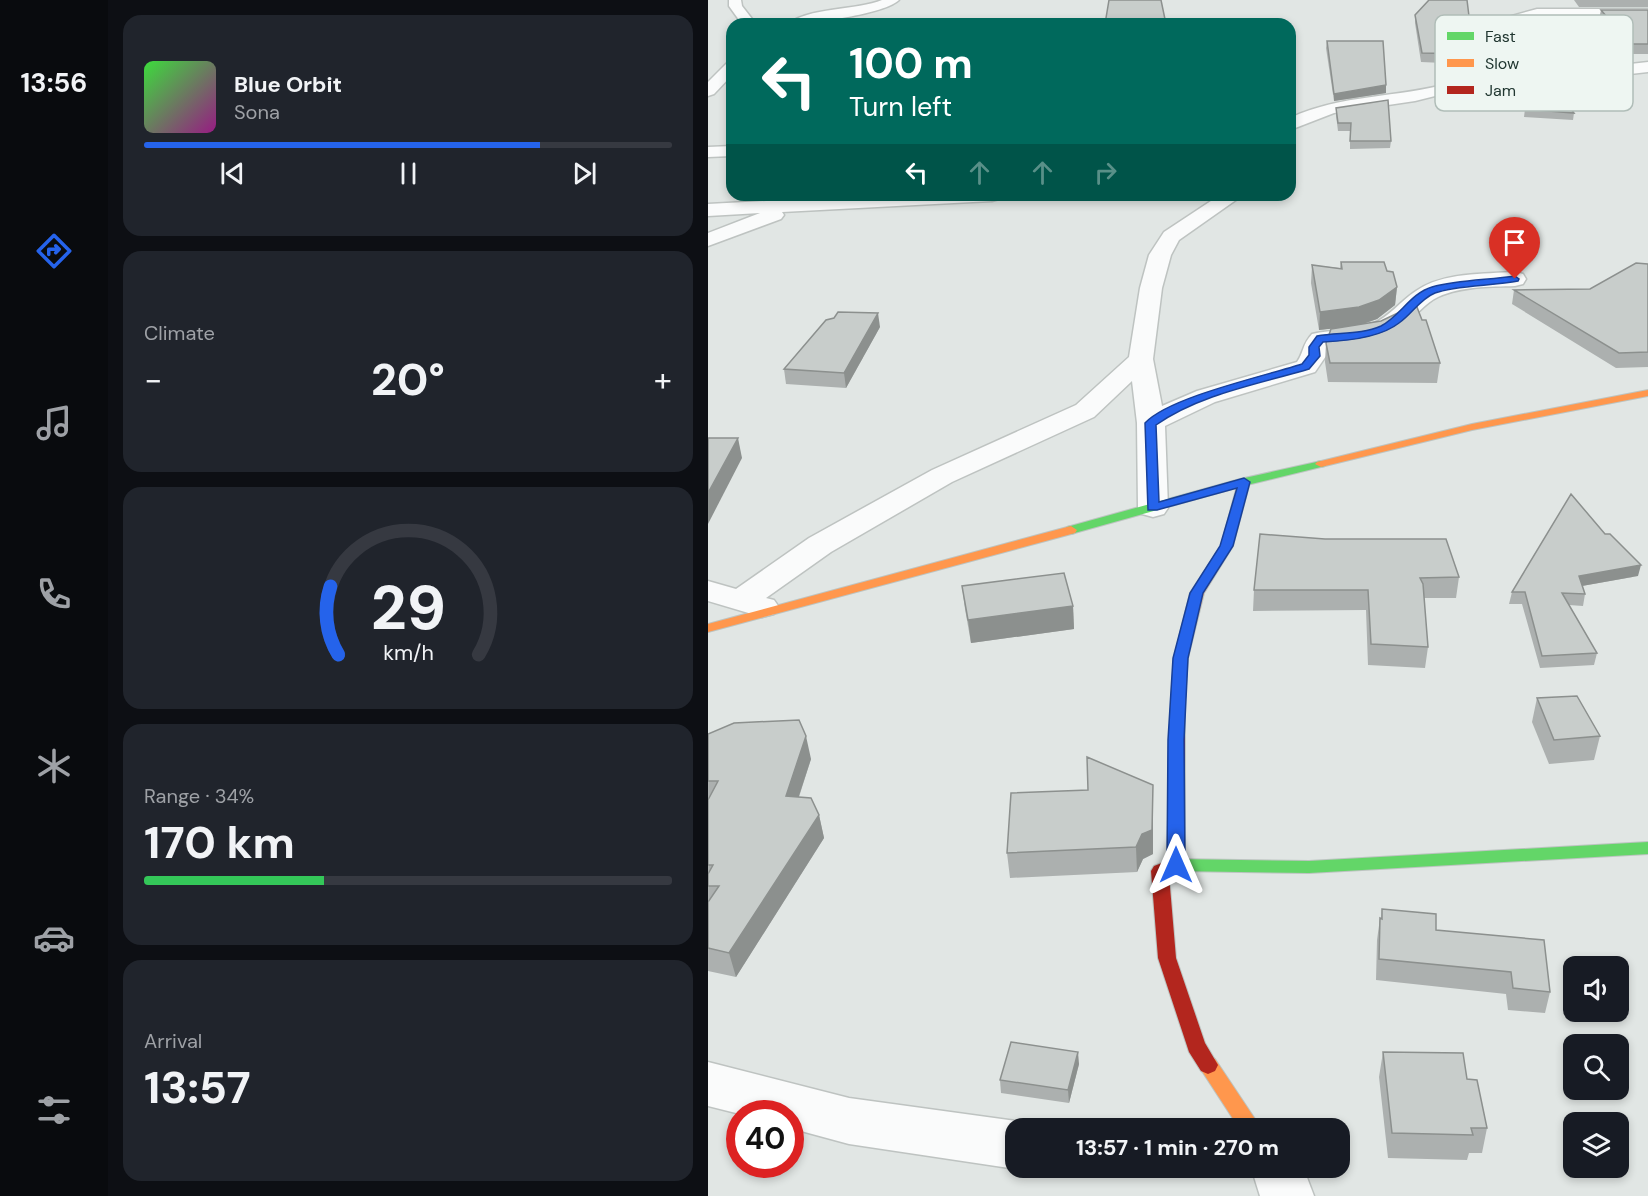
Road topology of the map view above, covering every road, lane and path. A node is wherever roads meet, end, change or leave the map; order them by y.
1 (735, 0) edge
2 (893, 0) edge
3 (1540, 0) edge
4 (1648, 13) edge
5 (1499, 15) edge
6 (1530, 15) edge
7 (745, 18) edge
8 (812, 18) edge
9 (1648, 67) edge
10 (1633, 69) edge
11 (726, 72) edge
12 (708, 92) edge
13 (1435, 93) edge
14 (1296, 108) edge
15 (1332, 108) junction
16 (1296, 121) edge
17 (708, 152) edge
18 (726, 152) edge
19 (806, 201) edge
20 (863, 201) edge
21 (1224, 201) edge
22 (798, 204) junction
23 (708, 210) edge
24 (708, 240) edge
25 (1515, 279) dead end
26 (1141, 359) junction
27 (1646, 395) edge
28 (1151, 423) junction
29 (1244, 482) junction
30 (1153, 508) junction
31 (708, 591) edge
32 (741, 601) junction
33 (773, 610) junction
34 (708, 628) edge
35 (1648, 848) edge
36 (1176, 865) junction
37 (708, 1084) edge
38 (1243, 1118) edge
39 (1005, 1143) edge

1 - 7 street
2 - 8 street
3 - 5 street
4 - 6 street
9 - 10 street
11 - 12 street
13 - 15 street
14 - 15 street
15 - 16 street
17 - 18 street
19 - 22 street
20 - 22 street
21 - 26 street
22 - 23 street
22 - 24 street
25 - 28 street
26 - 28 street
26 - 32 street
27 - 29 street
28 - 30 street
29 - 30 street
29 - 36 street
30 - 33 street
31 - 32 street
32 - 33 street
33 - 34 street
35 - 36 street
36 - 38 street
37 - 39 street

